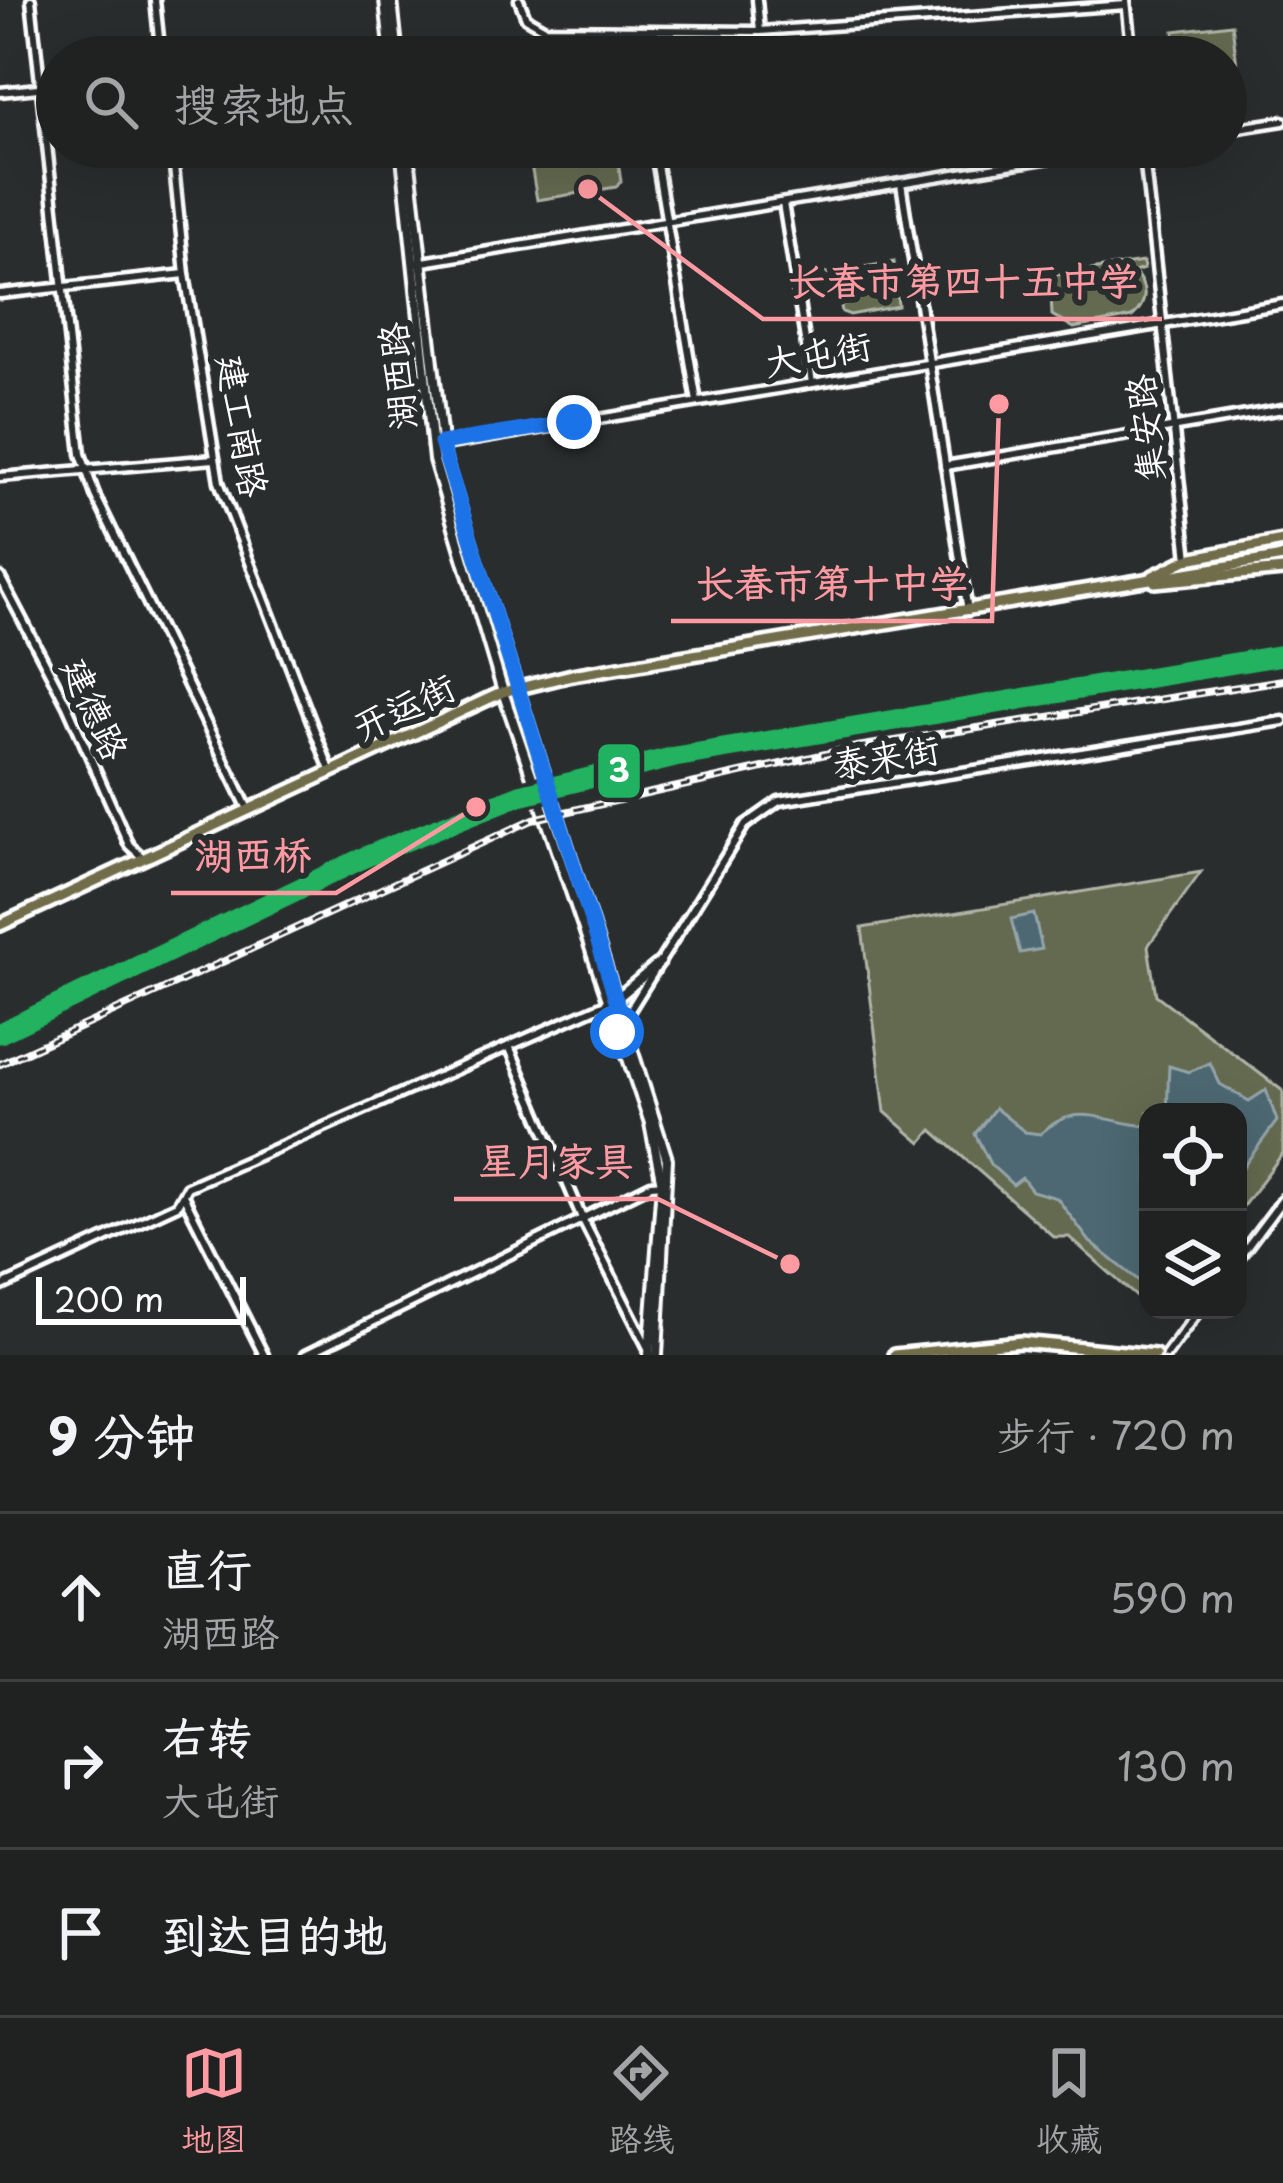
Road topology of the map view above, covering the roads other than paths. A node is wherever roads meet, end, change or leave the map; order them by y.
1 (31, 0) edge
2 (155, 0) edge
3 (388, 0) edge
4 (519, 0) edge
5 (757, 0) edge
6 (1126, 2) edge
7 (642, 31) junction
8 (760, 32) junction
9 (159, 36) edge
10 (392, 36) edge
11 (642, 36) edge
12 (1130, 36) edge
13 (36, 40) edge
14 (36, 89) edge
15 (0, 92) edge
16 (1283, 121) edge
17 (1247, 127) edge
18 (50, 168) edge
19 (174, 168) edge
20 (406, 168) edge
21 (658, 168) edge
22 (992, 168) edge
23 (1145, 168) edge
24 (902, 183) junction
25 (783, 203) junction
26 (667, 222) junction
27 (417, 262) junction
28 (185, 274) junction
29 (63, 287) junction
30 (0, 294) edge
31 (1283, 304) edge
32 (1161, 324) junction
33 (928, 363) junction
34 (812, 383) junction
35 (697, 402) junction
36 (1283, 409) edge
37 (1173, 428) junction
38 (436, 445) junction
39 (214, 459) junction
40 (945, 466) junction
41 (86, 472) junction
42 (0, 477) edge
43 (1283, 542) edge
44 (1283, 557) edge
45 (1187, 560) junction
46 (1283, 570) edge
47 (0, 577) edge
48 (1143, 582) junction
49 (968, 611) junction
50 (509, 691) junction
51 (1283, 721) edge
52 (330, 770) junction
53 (248, 809) junction
54 (145, 859) junction
55 (0, 925) edge
56 (661, 962) junction
57 (610, 1002) junction
58 (623, 1022) junction
59 (617, 1032) junction
60 (509, 1046) junction
61 (666, 1184) junction
62 (184, 1197) junction
63 (1283, 1199) edge
64 (177, 1205) junction
65 (190, 1209) junction
66 (582, 1218) junction
67 (1247, 1247) edge
68 (0, 1287) edge
69 (1192, 1319) edge
70 (652, 1353) edge
71 (264, 1355) edge
72 (305, 1355) edge
73 (894, 1355) edge
74 (1156, 1355) edge
75 (1166, 1355) edge

1 - 13 street
2 - 9 street
3 - 10 main road
4 - 7 street
5 - 8 street
6 - 8 street
6 - 12 street
7 - 8 street
7 - 11 street
14 - 15 street
16 - 17 street
18 - 29 street
19 - 28 street, 建工南路
20 - 27 main road, 湖西路
21 - 26 street
22 - 24 street
23 - 32 street, 集安路
24 - 25 street
24 - 33 street
25 - 26 street
25 - 34 street
26 - 27 street
26 - 35 street
27 - 38 main road, 湖西路
28 - 29 street
28 - 39 street, 建工南路
29 - 30 street
29 - 41 street
31 - 32 street, 大屯街
32 - 33 street, 大屯街
32 - 37 street, 集安路
33 - 34 street, 大屯街
33 - 40 street
34 - 35 street, 大屯街
35 - 38 street, 大屯街
36 - 37 street
37 - 40 street
37 - 45 street, 集安路
38 - 50 main road, 湖西路
39 - 41 street
39 - 52 street, 建工南路
40 - 49 street
41 - 42 street
41 - 53 street
43 - 45 main road, 开运街
44 - 48 main road, 开运街
45 - 48 main road, 开运街
46 - 48 main road, 开运街
47 - 54 street, 建德路
48 - 49 main road, 开运街
49 - 50 main road, 开运街
50 - 52 main road, 开运街
50 - 57 main road, 湖西路
51 - 56 street, 泰来街
52 - 53 main road, 开运街
53 - 54 main road, 开运街
54 - 55 main road, 开运街
56 - 57 main road
56 - 58 street, 泰来街
57 - 58 main road, 湖西路
57 - 59 main road, 湖西路
57 - 60 street
58 - 59 street, 泰来街
58 - 61 main road, 湖西路
59 - 61 main road, 湖西路
60 - 62 street
60 - 66 street
61 - 66 street
61 - 70 main road, 湖西路
62 - 64 street
62 - 65 street
63 - 67 street
64 - 65 street
64 - 68 street
65 - 71 street
66 - 70 street
66 - 72 street
69 - 75 street
73 - 74 main road

